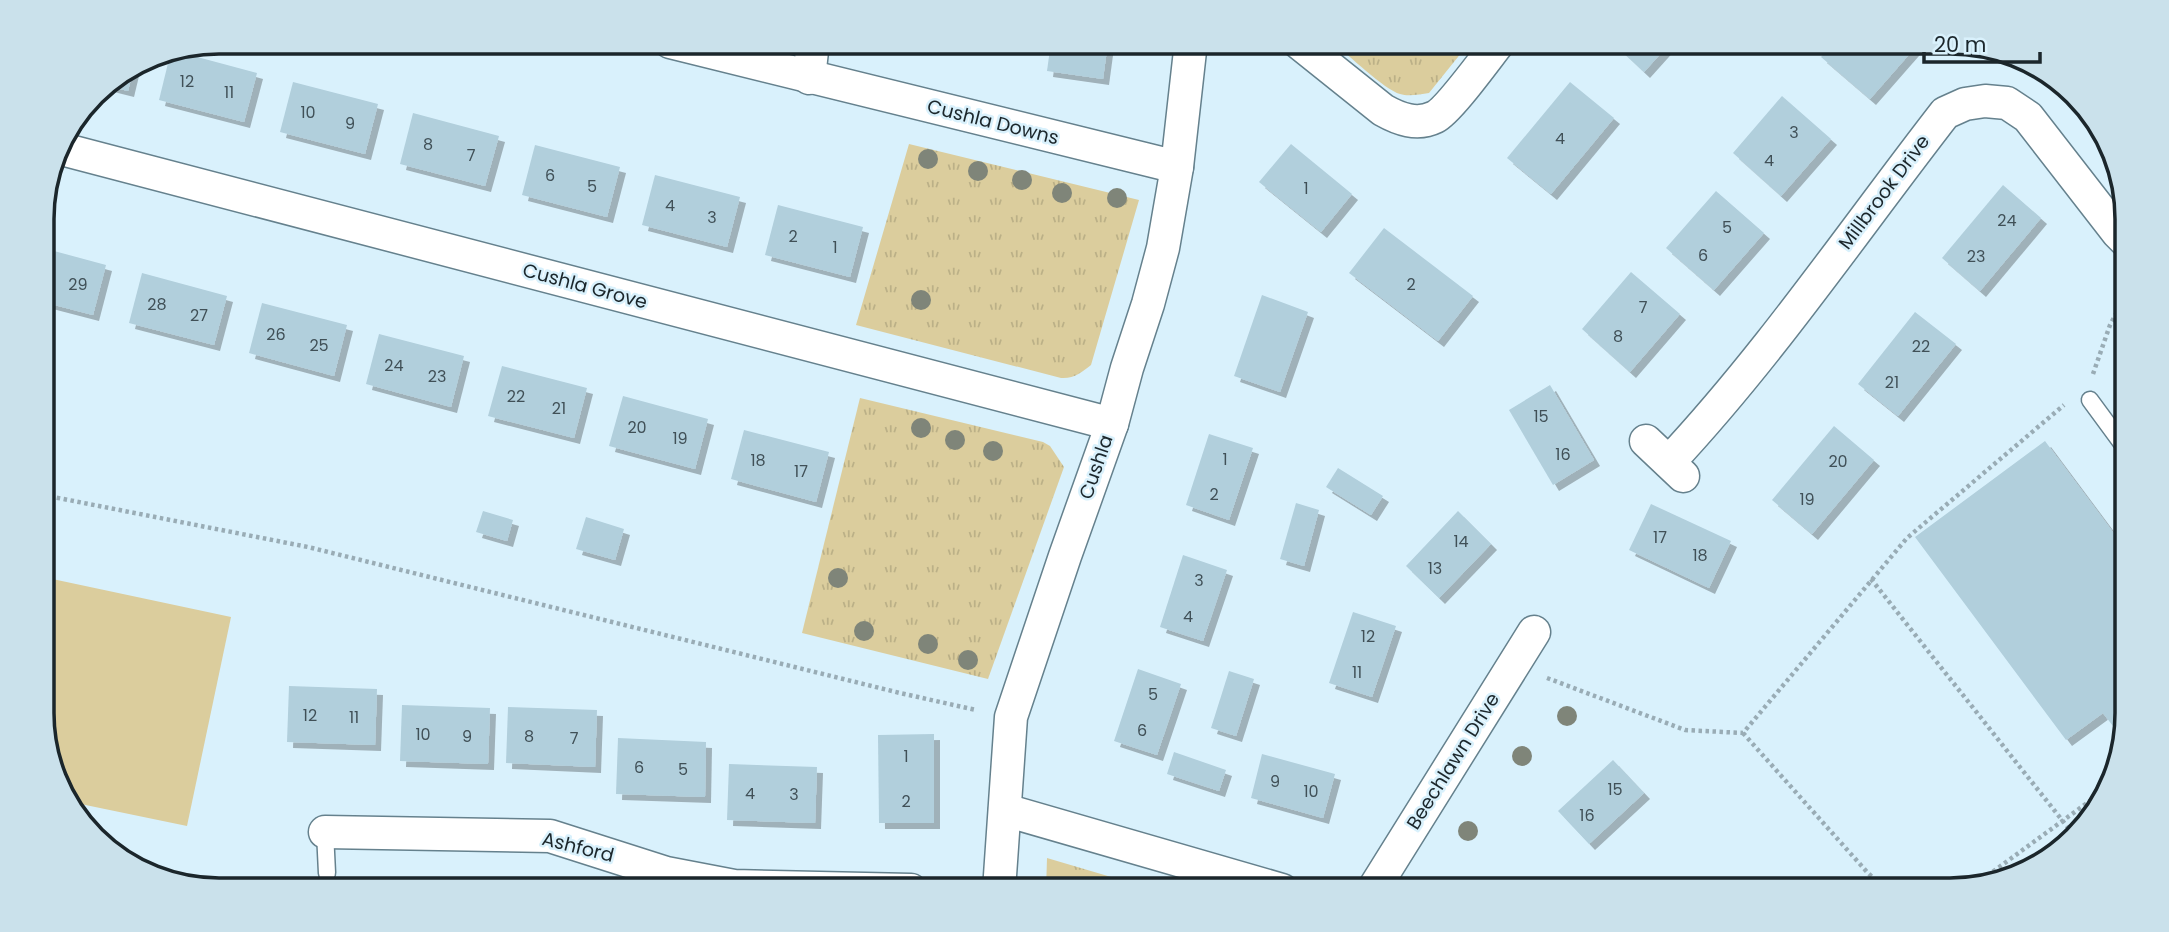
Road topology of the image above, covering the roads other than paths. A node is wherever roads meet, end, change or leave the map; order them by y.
1 (716, 54) edge
2 (812, 54) edge
3 (1190, 54) edge
4 (1312, 54) edge
5 (1489, 54) edge
6 (809, 78) junction
7 (69, 151) edge
8 (1177, 167) junction
9 (2115, 229) edge
10 (2090, 400) road end
11 (1111, 424) junction
12 (2115, 434) edge
13 (1646, 441) dead end
14 (1534, 632) dead end
15 (1005, 810) junction
16 (325, 832) joint
17 (327, 873) dead end
18 (1238, 877) edge
19 (1381, 877) edge
20 (691, 878) edge
21 (1000, 878) edge

1 - 6 street, Cushla Downs
2 - 6 street
3 - 8 street, Cushla
4 - 5 street
6 - 8 street, Cushla Downs
7 - 11 street, Cushla Grove
8 - 11 street, Cushla
9 - 13 street, Millbrook Drive
10 - 12 lane
11 - 15 street, Cushla
14 - 19 street, Beechlawn Drive
15 - 18 street
15 - 21 street, Cushla
16 - 17 lane, Ashford
16 - 20 street, Ashford

